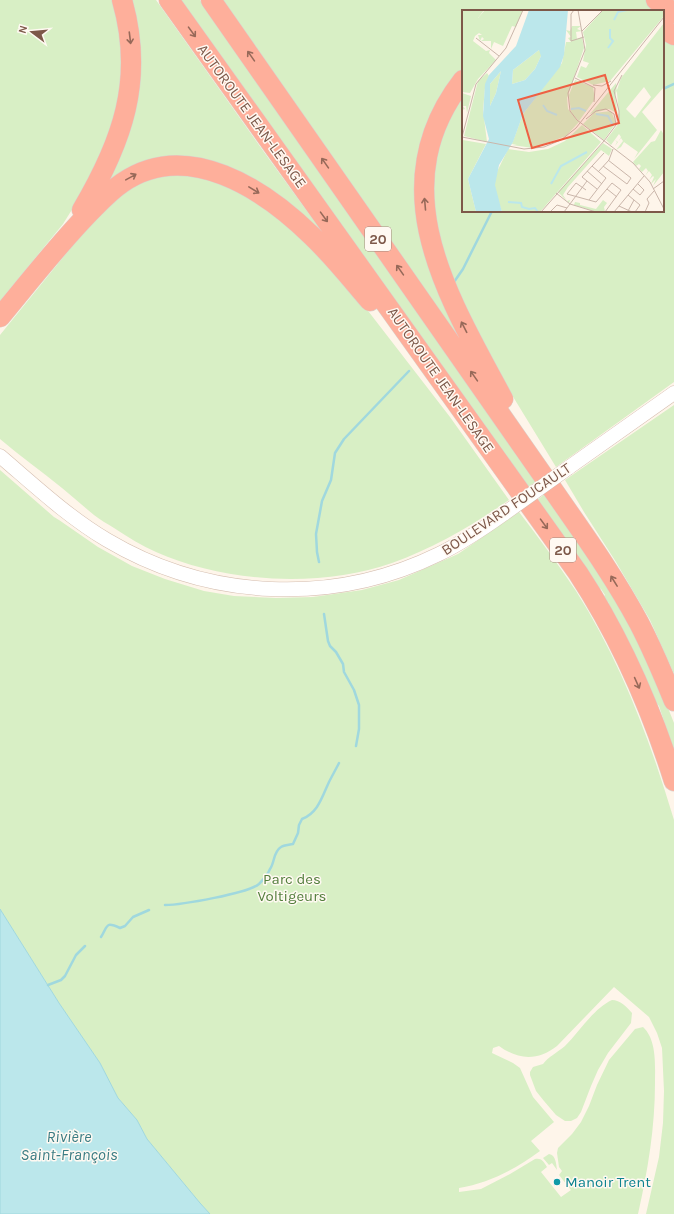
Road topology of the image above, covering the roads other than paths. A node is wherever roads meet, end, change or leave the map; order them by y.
1 (122, 0) edge
2 (169, 0) edge
3 (211, 0) edge
4 (656, 0) edge
5 (674, 13) edge
6 (664, 30) edge
7 (674, 35) edge
8 (462, 81) edge
9 (68, 234) junction
10 (0, 317) edge
11 (674, 393) edge
12 (451, 394) junction
13 (0, 456) edge
14 (544, 477) junction
15 (674, 701) edge
16 (674, 781) edge

1 -> 9 highway
2 -> 12 highway, AUTOROUTE JEAN-LESAGE / 20
14 -> 3 highway, AUTOROUTE JEAN-LESAGE / 20
4 - 5 highway
6 - 7 highway
14 -> 8 highway
9 - 10 highway
9 -> 12 highway
11 - 13 street, BOULEVARD FOUCAULT, bridge
12 -> 16 highway, AUTOROUTE JEAN-LESAGE / 20
15 -> 14 highway, AUTOROUTE JEAN-LESAGE / 20

